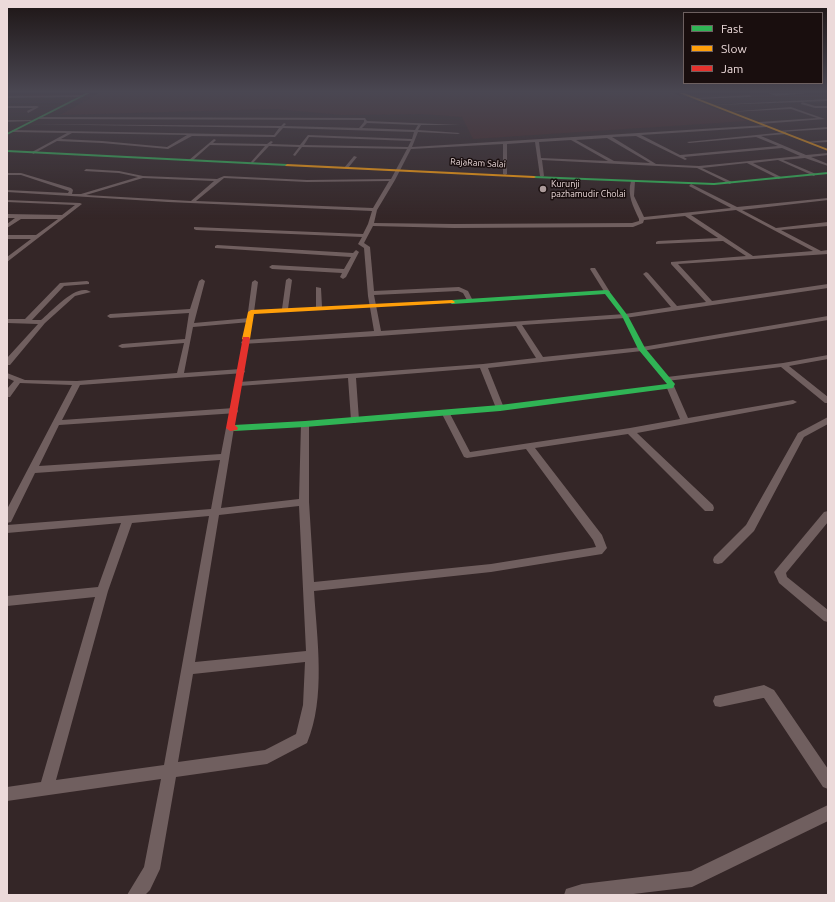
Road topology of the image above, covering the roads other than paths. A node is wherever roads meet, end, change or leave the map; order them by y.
1 (66, 135) edge
2 (191, 135) edge
3 (194, 135) edge
4 (416, 135) edge
5 (633, 135) edge
6 (636, 135) edge
7 (763, 135) edge
8 (791, 135) edge
9 (220, 136) junction
10 (275, 136) joint
11 (607, 136) junction
12 (757, 136) junction
13 (572, 138) junction
14 (683, 139) dead end
15 (56, 140) junction
16 (414, 140) junction
17 (537, 141) junction
18 (828, 141) edge
19 (689, 142) junction
20 (808, 142) junction
21 (505, 143) junction
22 (210, 144) junction
23 (269, 145) junction
24 (300, 146) junction
25 (782, 147) junction
26 (409, 148) junction
27 (828, 150) edge
28 (7, 151) edge
29 (33, 153) junction
30 (712, 153) junction
31 (828, 154) edge
32 (295, 155) dead end
33 (679, 156) junction
34 (807, 156) junction
35 (354, 157) dead end
36 (540, 159) junction
37 (779, 159) junction
38 (191, 160) junction
39 (748, 162) junction
40 (252, 163) junction
41 (613, 163) junction
42 (654, 165) junction
43 (828, 165) edge
44 (699, 167) junction
45 (346, 168) junction
46 (86, 170) dead end
47 (398, 170) junction
48 (828, 173) edge
49 (7, 174) edge
50 (505, 174) junction
51 (814, 174) junction
52 (542, 176) junction
53 (143, 177) junction
54 (779, 178) junction
55 (217, 180) junction
56 (393, 180) junction
57 (633, 181) junction
58 (730, 183) junction
59 (691, 184) junction
60 (7, 191) edge
61 (70, 194) junction
62 (80, 195) junction
63 (828, 199) edge
64 (7, 200) edge
65 (192, 202) junction
66 (737, 209) junction
67 (375, 210) junction
68 (686, 214) junction
69 (7, 216) edge
70 (20, 217) junction
71 (62, 217) junction
72 (642, 219) junction
73 (371, 224) junction
74 (828, 224) edge
75 (7, 226) edge
76 (196, 228) dead end
77 (777, 229) junction
78 (7, 236) edge
79 (365, 236) junction
80 (36, 237) junction
81 (725, 240) junction
82 (658, 243) dead end
83 (361, 244) junction
84 (216, 247) dead end
85 (828, 252) edge
86 (821, 253) junction
87 (354, 255) junction
88 (828, 256) edge
89 (753, 258) junction
90 (7, 260) edge
91 (272, 267) dead end
92 (593, 269) dead end
93 (346, 270) junction
94 (646, 274) dead end
95 (343, 277) dead end
96 (289, 280) dead end
97 (202, 281) dead end
98 (255, 282) dead end
99 (87, 283) dead end
100 (828, 286) edge
101 (318, 288) dead end
102 (88, 292) dead end
103 (607, 292) junction
104 (370, 293) junction
105 (470, 301) junction
106 (710, 303) junction
107 (372, 305) junction
108 (319, 307) junction
109 (285, 308) junction
110 (675, 308) junction
111 (193, 311) junction
112 (110, 316) dead end
113 (250, 316) junction
114 (625, 316) junction
115 (828, 318) edge
116 (7, 321) edge
117 (26, 322) junction
118 (43, 322) junction
119 (518, 324) junction
120 (190, 325) junction
121 (378, 334) junction
122 (188, 341) junction
123 (245, 342) junction
124 (122, 346) dead end
125 (642, 349) junction
126 (828, 357) edge
127 (540, 359) junction
128 (7, 363) edge
129 (783, 365) junction
130 (483, 366) junction
131 (241, 371) junction
132 (7, 375) edge
133 (180, 375) junction
134 (352, 376) junction
135 (18, 380) junction
136 (77, 383) junction
137 (669, 383) junction
138 (239, 384) junction
139 (7, 395) edge
140 (828, 401) edge
141 (794, 402) dead end
142 (500, 408) junction
143 (234, 411) junction
144 (445, 412) junction
145 (355, 420) junction
146 (828, 420) edge
147 (685, 421) junction
148 (56, 423) junction
149 (305, 424) junction
150 (230, 428) junction
151 (630, 431) junction
152 (529, 446) junction
153 (225, 457) junction
154 (32, 470) junction
155 (304, 502) junction
156 (709, 508) dead end
157 (215, 512) junction
158 (828, 515) edge
159 (7, 518) edge
160 (128, 519) junction
161 (7, 529) edge
162 (718, 560) dead end
163 (308, 587) junction
164 (102, 591) junction
165 (7, 601) edge
166 (828, 617) edge
167 (312, 656) junction
168 (188, 669) junction
169 (720, 701) dead end
170 (170, 771) junction
171 (828, 782) edge
172 (47, 787) junction
173 (7, 794) edge
174 (828, 813) edge
175 (617, 891) edge
176 (135, 895) edge
177 (572, 895) edge

1 - 15 street
2 - 15 street
3 - 9 street
4 - 16 street
5 - 11 street
6 - 33 street
7 - 12 street
8 - 20 street
9 - 10 street
9 - 22 street
10 - 23 street
11 - 13 street
11 - 42 street
12 - 19 street
12 - 25 street
13 - 17 street
13 - 41 street
14 - 19 street
15 - 29 street
16 - 24 street
16 - 26 street
17 - 21 street
17 - 36 street
18 - 20 street
19 - 30 street
20 - 27 street
21 - 26 street
21 - 50 street
22 - 23 street
22 - 38 street
23 - 24 street
23 - 40 street
24 - 26 street
24 - 32 street
25 - 30 street
25 - 34 street
26 - 47 street
28 - 29 street, RajaRam Salai
29 - 38 street, RajaRam Salai
30 - 33 street
31 - 34 street
33 - 44 street
34 - 37 street
34 - 43 street
35 - 45 street
36 - 41 street
36 - 52 street
37 - 39 street
37 - 51 street
38 - 40 street, RajaRam Salai
39 - 44 street
39 - 54 street
40 - 45 street, RajaRam Salai
41 - 42 street
42 - 44 street
44 - 58 street
45 - 47 street, RajaRam Salai
46 - 53 street
47 - 50 street, RajaRam Salai
47 - 56 street
48 - 51 street, RajaRam Salai
49 - 61 street
50 - 52 street, RajaRam Salai
51 - 54 street, RajaRam Salai
52 - 57 street, RajaRam Salai
53 - 55 street
53 - 62 street
54 - 58 street, RajaRam Salai
55 - 56 street
55 - 65 street
56 - 67 street
57 - 59 street, RajaRam Salai
57 - 72 street
58 - 59 street, RajaRam Salai
59 - 66 street
60 - 61 street
61 - 62 street
62 - 65 street
63 - 66 street
64 - 71 street
65 - 67 street
66 - 68 street
66 - 77 street
67 - 73 street
68 - 72 street
68 - 81 street
69 - 70 street
70 - 71 street
70 - 75 street
71 - 80 street
72 - 73 street
73 - 79 street
74 - 77 street
76 - 79 street
77 - 86 street
78 - 80 street
79 - 83 street
80 - 90 street
81 - 82 street
81 - 89 street
83 - 87 street
83 - 104 street
84 - 87 street
85 - 86 street
86 - 88 street
86 - 89 street
87 - 93 street
89 - 106 street
91 - 93 street
92 - 103 street
93 - 95 street
94 - 110 street
96 - 109 street
97 - 111 street
98 - 113 street
99 - 117 street
100 - 106 street
101 - 108 street
102 - 118 street
103 - 105 street
103 - 114 street
104 - 105 street
104 - 107 street
105 - 107 street
106 - 110 street
107 - 108 street
107 - 121 street
108 - 109 street
109 - 113 street
110 - 114 street
111 - 112 street
111 - 120 street
113 - 120 street
113 - 123 street
114 - 119 street
114 - 125 street
115 - 125 street
116 - 117 street
117 - 118 street
118 - 128 street
119 - 121 street
119 - 127 street
120 - 122 street
121 - 123 street
122 - 124 street
122 - 133 street
123 - 131 street
125 - 127 street
125 - 137 street
126 - 129 street
127 - 130 street
129 - 137 street
129 - 140 street
130 - 134 street
130 - 142 street
131 - 133 street
131 - 138 street
132 - 135 street
133 - 136 street
134 - 138 street
134 - 145 street
135 - 136 street
135 - 139 street
136 - 148 street
137 - 142 street
137 - 147 street
138 - 143 street
141 - 147 street
142 - 144 street
143 - 148 street
143 - 150 street
144 - 145 street
144 - 152 street
145 - 149 street
146 - 162 street
147 - 151 street
148 - 154 street
149 - 150 street
149 - 155 street
150 - 153 street
151 - 152 street
151 - 156 street
152 - 163 street
153 - 154 street
153 - 157 street
154 - 159 street
155 - 157 street
155 - 163 street
157 - 160 street
157 - 168 street
158 - 166 street
160 - 161 street
160 - 164 street
163 - 167 street
164 - 165 street
164 - 172 street
167 - 168 street
167 - 170 street
168 - 170 street
169 - 171 street
170 - 172 street
170 - 176 street
172 - 173 street
174 - 175 street
175 - 177 street

